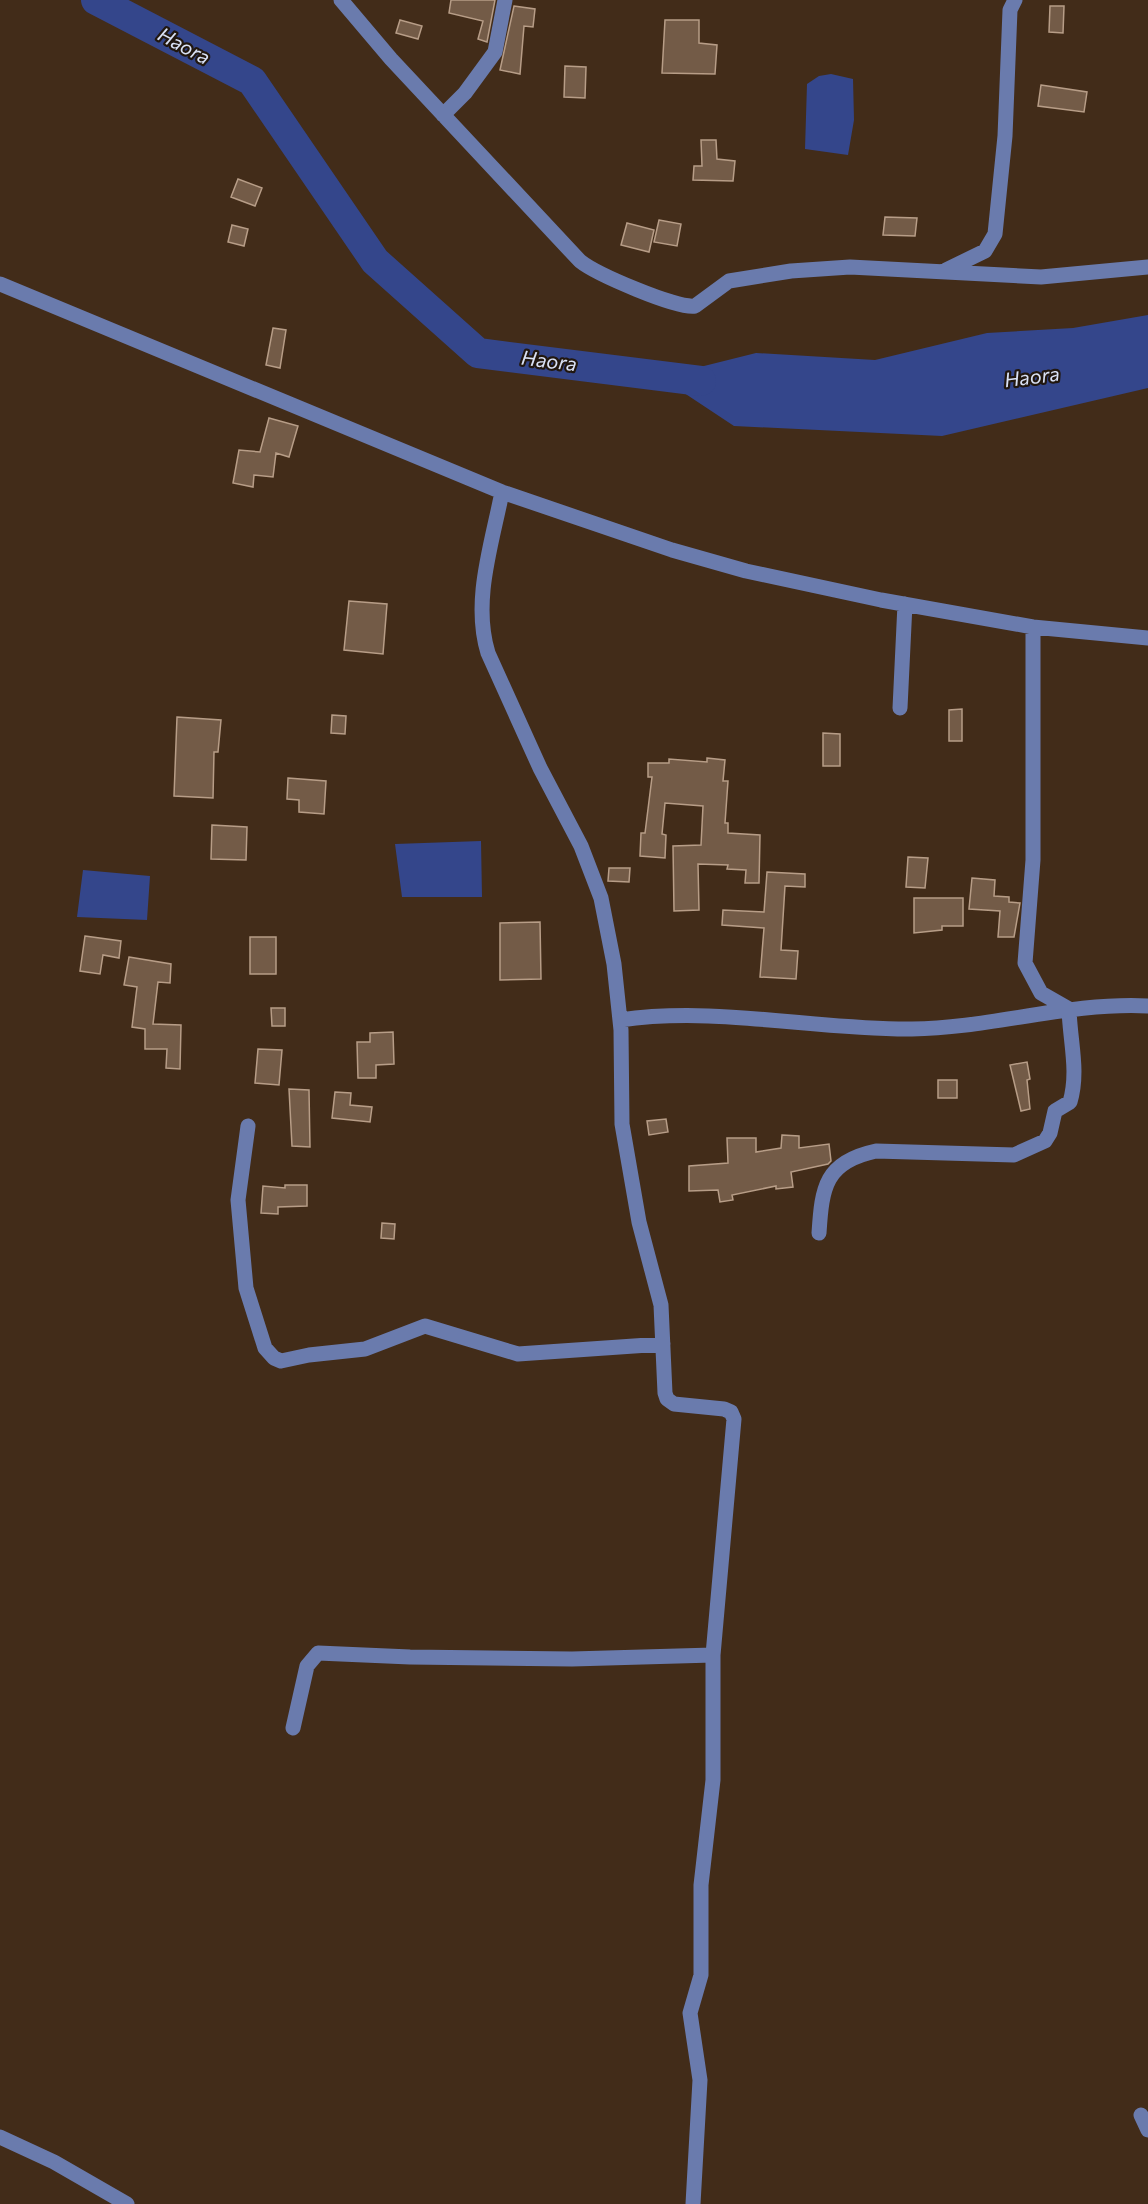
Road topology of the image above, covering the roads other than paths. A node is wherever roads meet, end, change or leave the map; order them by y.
1 (341, 0) edge
2 (505, 0) edge
3 (1015, 0) edge
4 (443, 115) junction
5 (1148, 267) edge
6 (943, 271) junction
7 (0, 284) edge
8 (502, 492) junction
9 (905, 604) junction
10 (1033, 627) junction
11 (1148, 638) edge
12 (900, 708) dead end
13 (1148, 1006) edge
14 (1069, 1009) junction
15 (620, 1020) junction
16 (248, 1126) dead end
17 (819, 1233) dead end
18 (663, 1344) junction
19 (713, 1654) junction
20 (293, 1728) dead end
21 (1141, 2115) dead end
22 (1148, 2130) edge
23 (0, 2137) edge
24 (127, 2204) edge
25 (693, 2204) edge

1 - 4 street
2 - 4 street
3 - 6 street
4 - 6 street
5 - 6 street
7 - 8 street
8 - 9 street
8 - 15 street
9 - 10 street
9 - 12 street
10 - 11 street
10 - 14 street
13 - 14 street
14 - 15 street
14 - 17 street
15 - 18 street
16 - 18 street
18 - 19 street
19 - 20 street
19 - 25 street
21 - 22 street
23 - 24 street

